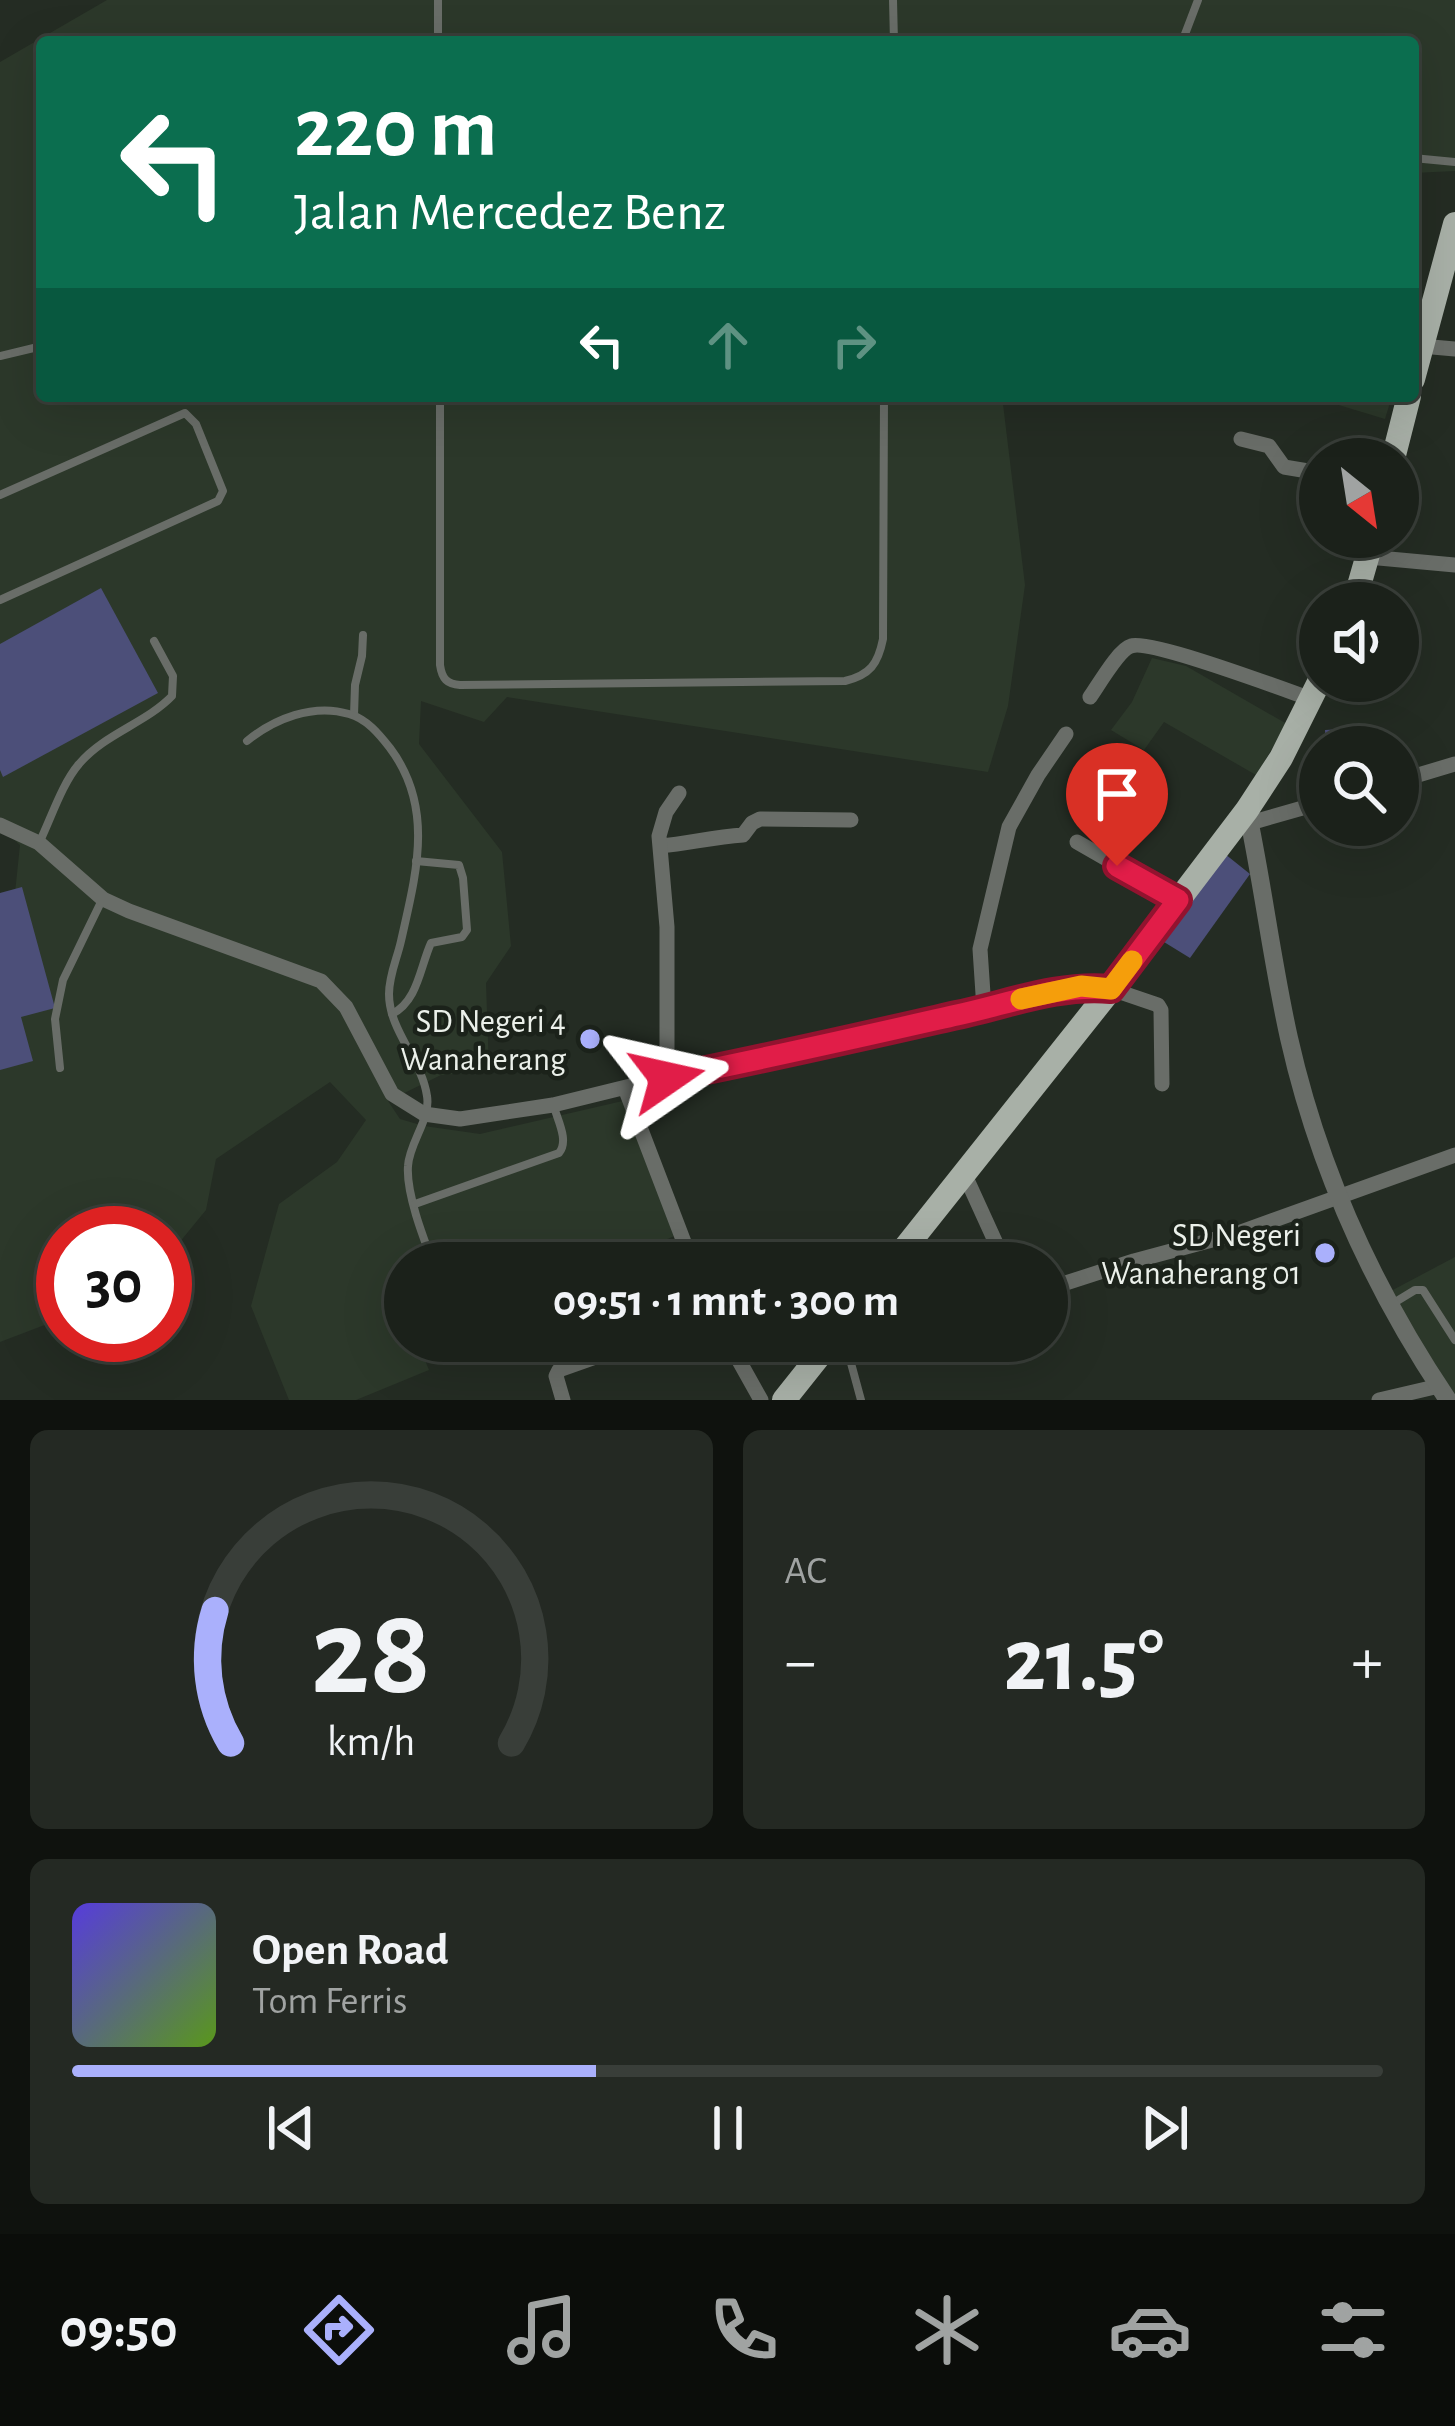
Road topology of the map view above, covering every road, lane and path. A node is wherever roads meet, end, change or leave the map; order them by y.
1 (438, 0) edge
2 (892, 0) edge
3 (1198, 0) edge
4 (438, 36) edge
5 (894, 36) edge
6 (1184, 36) edge
7 (1419, 159) edge
8 (1455, 162) edge
9 (1453, 241) edge
10 (1421, 316) edge
11 (1421, 346) junction
12 (36, 347) edge
13 (1455, 349) edge
14 (1419, 354) edge
15 (0, 356) edge
16 (440, 402) edge
17 (884, 402) edge
18 (1407, 402) edge
19 (1398, 438) edge
20 (1241, 439) dead end
21 (1299, 470) edge
22 (0, 495) edge
23 (1419, 558) edge
24 (1455, 566) edge
25 (0, 600) edge
26 (363, 635) dead end
27 (154, 641) dead end
28 (1299, 686) edge
29 (1090, 697) dead end
30 (1310, 702) edge
31 (354, 715) junction
32 (1066, 734) dead end
33 (247, 741) dead end
34 (1454, 769) edge
35 (1419, 776) edge
36 (679, 793) dead end
37 (1299, 807) edge
38 (1249, 817) junction
39 (851, 820) dead end
40 (0, 825) edge
41 (1077, 842) dead end
42 (39, 843) junction
43 (661, 846) junction
44 (416, 861) junction
45 (103, 898) junction
46 (1178, 900) junction
47 (1111, 989) junction
48 (984, 1010) junction
49 (392, 1014) junction
50 (60, 1068) dead end
51 (667, 1078) junction
52 (1162, 1084) dead end
53 (625, 1088) junction
54 (554, 1106) junction
55 (424, 1114) junction
56 (1455, 1155) edge
57 (964, 1173) junction
58 (1338, 1195) junction
59 (415, 1204) junction
60 (427, 1242) edge
61 (684, 1242) edge
62 (910, 1242) edge
63 (995, 1242) edge
64 (1068, 1282) edge
65 (1391, 1305) junction
66 (1455, 1340) edge
67 (582, 1362) edge
68 (740, 1362) edge
69 (814, 1362) edge
70 (851, 1362) edge
71 (1448, 1395) edge
72 (563, 1400) edge
73 (761, 1400) edge
74 (784, 1400) edge
75 (861, 1400) edge
76 (1379, 1400) edge

1 - 4 lane
2 - 5 lane
3 - 6 lane
7 - 8 lane
9 - 10 main road
10 - 11 main road
11 - 13 street
11 - 14 main road
12 - 15 lane
16 - 17 lane
18 - 19 main road
20 - 21 street
22 - 25 lane
23 - 24 street
26 - 31 lane
27 - 42 lane
28 - 29 street
30 - 38 main road
31 - 33 lane
31 - 44 lane
32 - 48 street
34 - 35 street
36 - 43 street
37 - 38 street
38 - 46 main road
38 - 58 street
39 - 43 street
40 - 42 street
41 - 46 street
42 - 45 street
43 - 51 street
44 - 49 lane
44 - 49 lane
45 - 50 lane
45 - 55 street
46 - 47 main road
47 - 48 street
47 - 52 street
47 - 57 main road
48 - 51 street
49 - 55 lane
51 - 53 street
53 - 54 street
53 - 61 street
54 - 55 street
54 - 59 lane
55 - 59 lane
56 - 58 street
57 - 62 main road
57 - 63 street
58 - 64 street
58 - 65 street
59 - 60 lane
65 - 66 lane
65 - 71 street
67 - 72 street
68 - 73 street
69 - 74 main road
70 - 75 lane
71 - 76 street

